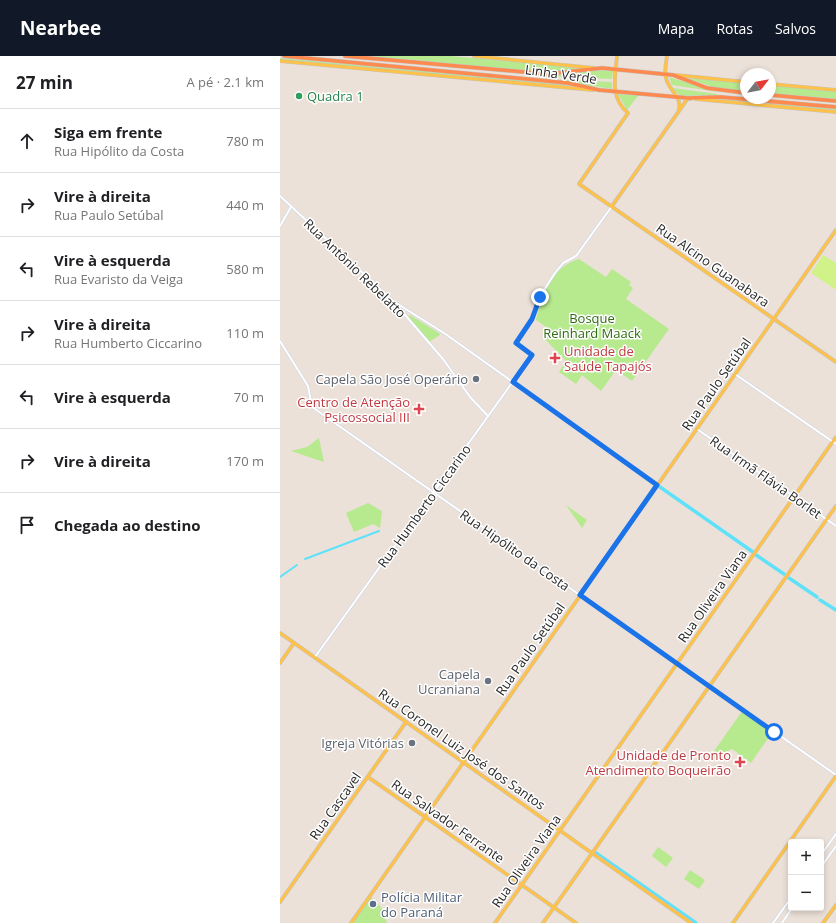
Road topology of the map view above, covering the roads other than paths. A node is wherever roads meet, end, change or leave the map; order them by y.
1 (284, 56) edge
2 (345, 56) edge
3 (474, 56) edge
4 (617, 56) edge
5 (667, 56) edge
6 (280, 61) edge
7 (602, 68) junction
8 (615, 70) junction
9 (665, 74) junction
10 (673, 75) junction
11 (740, 81) edge
12 (776, 85) edge
13 (599, 90) junction
14 (836, 90) edge
15 (615, 92) junction
16 (740, 92) edge
17 (776, 96) edge
18 (677, 97) junction
19 (688, 98) junction
20 (836, 101) edge
21 (836, 107) edge
22 (679, 111) junction
23 (836, 112) edge
24 (280, 196) edge
25 (612, 206) junction
26 (291, 207) junction
27 (280, 226) edge
28 (836, 230) edge
29 (393, 301) junction
30 (410, 312) junction
31 (406, 316) junction
32 (774, 319) junction
33 (281, 342) edge
34 (836, 362) edge
35 (735, 374) junction
36 (513, 382) junction
37 (488, 416) junction
38 (697, 429) junction
39 (836, 437) edge
40 (834, 443) edge
41 (657, 485) junction
42 (434, 493) junction
43 (794, 497) junction
44 (836, 506) edge
45 (826, 520) junction
46 (836, 526) edge
47 (580, 595) junction
48 (280, 633) edge
49 (294, 643) junction
50 (315, 658) junction
51 (280, 663) edge
52 (677, 663) junction
53 (710, 686) junction
54 (406, 722) junction
55 (464, 762) junction
56 (836, 775) edge
57 (368, 777) junction
58 (425, 817) junction
59 (560, 830) junction
60 (836, 834) edge
61 (836, 846) edge
62 (824, 851) edge
63 (592, 853) junction
64 (824, 863) edge
65 (522, 885) junction
66 (280, 902) edge
67 (788, 902) edge
68 (836, 905) edge
69 (554, 908) junction
70 (790, 911) edge
71 (351, 923) edge
72 (495, 923) edge
73 (543, 923) edge
74 (576, 923) edge
75 (692, 923) edge
76 (733, 923) edge
77 (773, 923) edge
78 (782, 923) edge
79 (823, 923) edge

1 - 13 highway, Linha Verde
2 - 7 highway, Linha Verde
3 - 7 main road
4 - 8 main road
5 - 9 main road
6 - 13 main road
7 - 8 highway, Linha Verde
8 - 9 highway, Linha Verde
8 - 15 main road
9 - 10 highway, Linha Verde
9 - 18 main road
10 - 11 main road
10 - 16 highway, Linha Verde
12 - 14 main road
13 - 15 highway, Linha Verde
15 - 18 highway, Linha Verde
15 - 25 main road, Rua Alcino Guanabara
17 - 20 highway
18 - 19 highway, Linha Verde
18 - 22 main road
19 - 21 highway, Linha Verde
19 - 22 main road
19 - 23 main road
22 - 25 main road
24 - 26 street, Rua Antônio Rebelatto
25 - 32 main road, Rua Alcino Guanabara
25 - 36 street, Rua Humberto Ciccarino
26 - 27 street
26 - 29 street, Rua Antônio Rebelatto
28 - 32 main road, Rua Paulo Setúbal
29 - 30 street
29 - 31 street, Rua Antônio Rebelatto
30 - 31 street
30 - 36 street
31 - 37 street, Rua Antônio Rebelatto
32 - 34 main road, Rua Alcino Guanabara
32 - 35 main road, Rua Paulo Setúbal
33 - 42 street, Rua Hipólito da Costa
35 - 38 main road, Rua Paulo Setúbal
35 - 40 street
36 - 37 street, Rua Humberto Ciccarino
36 - 41 street
37 - 42 street, Rua Humberto Ciccarino
38 - 41 main road, Rua Paulo Setúbal
38 - 43 street, Rua Irmã Flávia Borlet
39 - 40 main road, Rua Oliveira Viana
40 - 43 main road, Rua Oliveira Viana
41 - 47 main road, Rua Paulo Setúbal
42 - 47 street, Rua Hipólito da Costa
42 - 50 street, Rua Humberto Ciccarino
43 - 45 street, Rua Irmã Flávia Borlet
43 - 52 main road, Rua Oliveira Viana
44 - 45 main road
45 - 46 street, Rua Irmã Flávia Borlet
45 - 53 main road
47 - 52 street, Rua Hipólito da Costa
47 - 55 main road, Rua Paulo Setúbal
48 - 49 main road, Rua Coronel Luiz José dos Santos
49 - 50 main road, Rua Coronel Luiz José dos Santos
49 - 51 main road
50 - 54 main road, Rua Coronel Luiz José dos Santos
52 - 53 street, Rua Hipólito da Costa
52 - 59 main road, Rua Oliveira Viana
53 - 56 street, Rua Hipólito da Costa
53 - 63 main road
54 - 55 main road, Rua Coronel Luiz José dos Santos
54 - 57 main road, Rua Cascavel
55 - 58 main road, Rua Paulo Setúbal
55 - 59 main road, Rua Coronel Luiz José dos Santos
56 - 76 main road
57 - 58 main road, Rua Salvador Ferrante
57 - 66 main road, Rua Cascavel
58 - 65 main road, Rua Salvador Ferrante
58 - 71 main road, Rua Paulo Setúbal
59 - 63 main road, Rua Coronel Luiz José dos Santos
59 - 65 main road, Rua Oliveira Viana
60 - 62 street
61 - 64 street
63 - 69 main road
63 - 75 main road, Rua Coronel Luiz José dos Santos
65 - 69 main road, Rua Salvador Ferrante
65 - 72 main road, Rua Oliveira Viana
67 - 77 street
68 - 79 main road
69 - 73 main road
69 - 74 main road, Rua Salvador Ferrante
70 - 78 street

